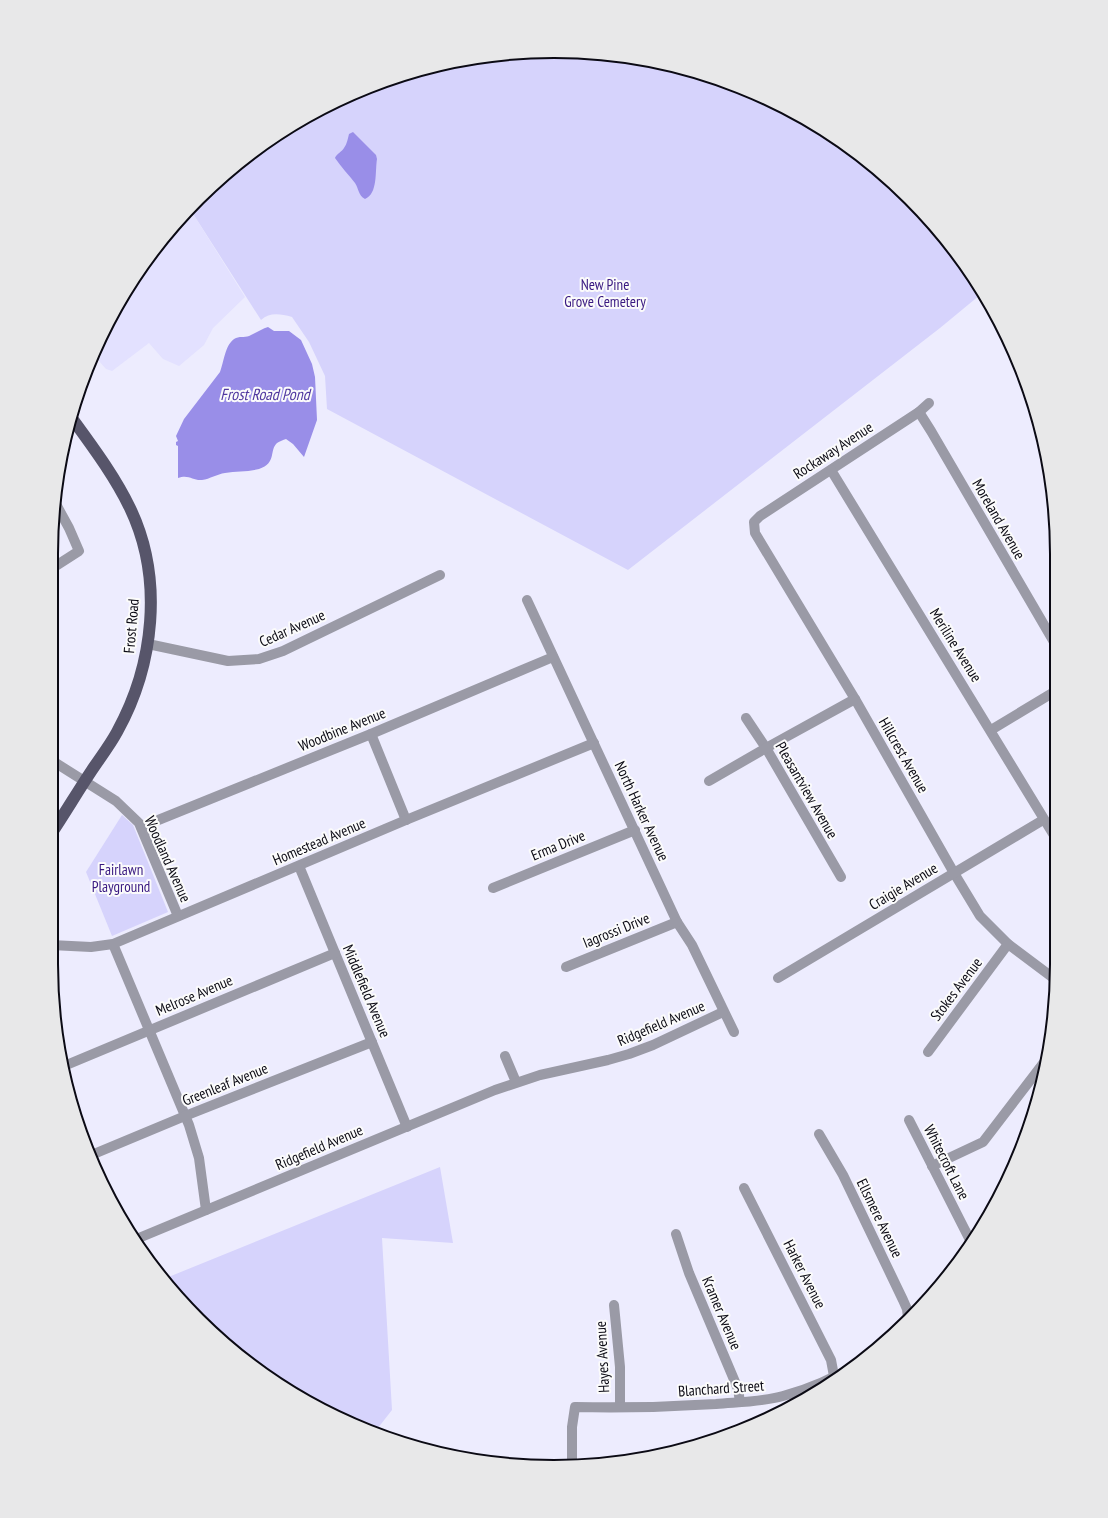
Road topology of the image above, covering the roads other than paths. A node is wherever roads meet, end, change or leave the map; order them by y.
1 (929, 403) dead end
2 (919, 412) junction
3 (75, 425) edge
4 (831, 470) junction
5 (60, 511) edge
6 (754, 522) joint
7 (58, 564) edge
8 (440, 575) dead end
9 (527, 600) dead end
10 (1050, 635) edge
11 (148, 644) junction
12 (553, 657) junction
13 (1050, 694) edge
14 (854, 699) junction
15 (746, 718) dead end
16 (991, 730) junction
17 (371, 734) junction
18 (594, 743) junction
19 (766, 748) junction
20 (58, 764) edge
21 (85, 781) junction
22 (709, 782) dead end
23 (406, 820) junction
24 (1043, 820) junction
25 (58, 823) edge
26 (141, 826) junction
27 (635, 830) junction
28 (1050, 830) edge
29 (299, 866) junction
30 (954, 873) junction
31 (841, 877) dead end
32 (493, 888) dead end
33 (178, 916) junction
34 (677, 922) junction
35 (113, 944) junction
36 (1008, 944) junction
37 (58, 945) edge
38 (335, 953) junction
39 (566, 967) dead end
40 (1050, 975) edge
41 (778, 978) dead end
42 (723, 1012) junction
43 (150, 1030) junction
44 (734, 1032) dead end
45 (372, 1042) junction
46 (928, 1052) dead end
47 (505, 1056) dead end
48 (69, 1064) edge
49 (1038, 1070) edge
50 (516, 1082) junction
51 (185, 1116) junction
52 (909, 1120) dead end
53 (407, 1127) junction
54 (819, 1134) dead end
55 (96, 1153) edge
56 (932, 1166) junction
57 (744, 1188) dead end
58 (206, 1210) junction
59 (676, 1234) dead end
60 (140, 1237) edge
61 (968, 1237) edge
62 (614, 1305) dead end
63 (907, 1313) edge
64 (834, 1374) edge
65 (823, 1380) edge
66 (740, 1402) junction
67 (620, 1407) junction
68 (572, 1459) edge

1 - 2 street, Rockaway Avenue
2 - 4 street, Rockaway Avenue
2 - 10 street, Moreland Avenue
3 - 11 main road, Frost Road
4 - 6 street, Rockaway Avenue
4 - 16 street, Meriline Avenue
5 - 7 street
6 - 14 street, Hillcrest Avenue
8 - 11 street, Cedar Avenue
9 - 12 street, North Harker Avenue
11 - 21 main road, Frost Road
12 - 17 street, Woodbine Avenue
12 - 18 street, North Harker Avenue
13 - 16 street
14 - 19 street
14 - 30 street, Hillcrest Avenue
15 - 19 street, Pleasantview Avenue
16 - 24 street, Meriline Avenue
17 - 23 street
17 - 26 street, Woodbine Avenue
18 - 23 street, Homestead Avenue
18 - 27 street, North Harker Avenue
19 - 22 street
19 - 31 street, Pleasantview Avenue
20 - 21 street, Woodland Avenue
21 - 25 main road, Frost Road
21 - 26 street, Woodland Avenue
23 - 29 street, Homestead Avenue
24 - 28 street, Meriline Avenue
24 - 30 street, Craigie Avenue
26 - 33 street, Woodland Avenue
27 - 32 street, Erma Drive
27 - 34 street, North Harker Avenue
29 - 33 street, Homestead Avenue
29 - 38 street, Middlefield Avenue
30 - 36 street, Hillcrest Avenue
30 - 41 street, Craigie Avenue
33 - 35 street, Homestead Avenue
34 - 39 street, Iagrossi Drive
34 - 42 street, North Harker Avenue
35 - 37 street, Homestead Avenue
35 - 43 street
36 - 40 street, Hillcrest Avenue
36 - 46 street, Stokes Avenue
38 - 43 street, Melrose Avenue
38 - 45 street, Middlefield Avenue
42 - 44 street, North Harker Avenue
42 - 50 street, Ridgefield Avenue
43 - 48 street, Melrose Avenue
43 - 51 street
45 - 51 street, Greenleaf Avenue
45 - 53 street, Middlefield Avenue
47 - 50 street
49 - 56 street
50 - 53 street, Ridgefield Avenue
51 - 55 street, Greenleaf Avenue
51 - 58 street
52 - 56 street, Whitecroft Lane
53 - 58 street, Ridgefield Avenue
54 - 63 street, Ellsmere Avenue
56 - 61 street, Whitecroft Lane
57 - 64 street, Harker Avenue
58 - 60 street, Ridgefield Avenue
59 - 66 street, Kramer Avenue
62 - 67 street, Hayes Avenue
65 - 66 street, Blanchard Street
66 - 67 street, Blanchard Street
67 - 68 street, Blanchard Street

